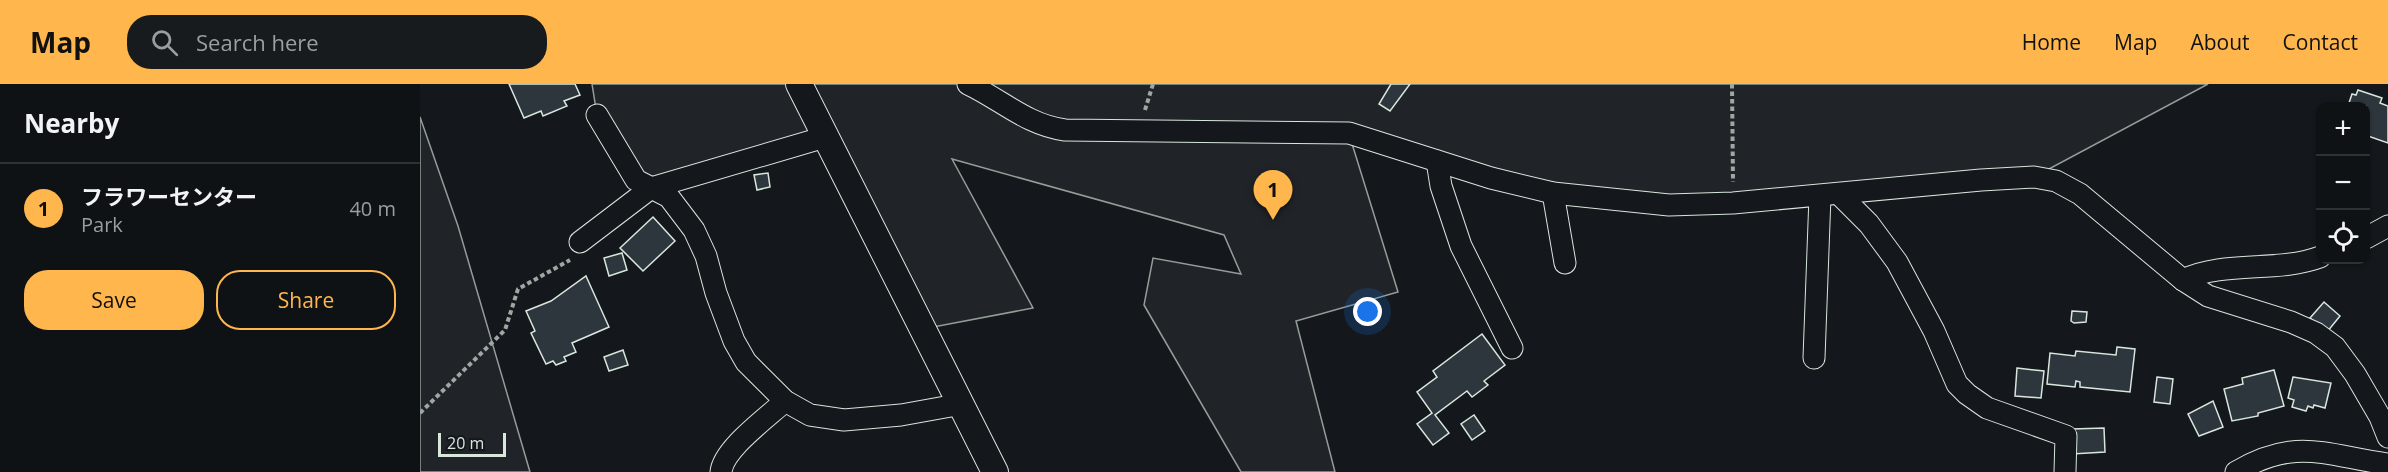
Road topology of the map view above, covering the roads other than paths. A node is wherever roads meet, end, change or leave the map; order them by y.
1 (799, 84) edge
2 (968, 84) edge
3 (597, 115) dead end
4 (825, 137) junction
5 (1437, 160) junction
6 (651, 188) junction
7 (1553, 193) junction
8 (1830, 195) junction
9 (2388, 226) edge
10 (2370, 236) edge
11 (580, 242) road end
12 (2316, 258) edge
13 (1565, 264) dead end
14 (2183, 280) junction
15 (1512, 348) dead end
16 (1814, 358) dead end
17 (785, 401) junction
18 (962, 404) junction
19 (2388, 437) edge
20 (2388, 464) edge
21 (721, 472) edge
22 (995, 472) edge
23 (2065, 472) edge
24 (2236, 472) edge

1 - 4 street
2 - 5 street
3 - 6 street
4 - 6 street
4 - 18 street
5 - 7 street
5 - 15 street
6 - 11 street
6 - 17 street
7 - 8 street
7 - 13 street
8 - 14 street
8 - 16 street
8 - 23 street
9 - 10 street
12 - 14 street
14 - 19 street
17 - 18 street
17 - 21 street
18 - 22 street
20 - 24 street

